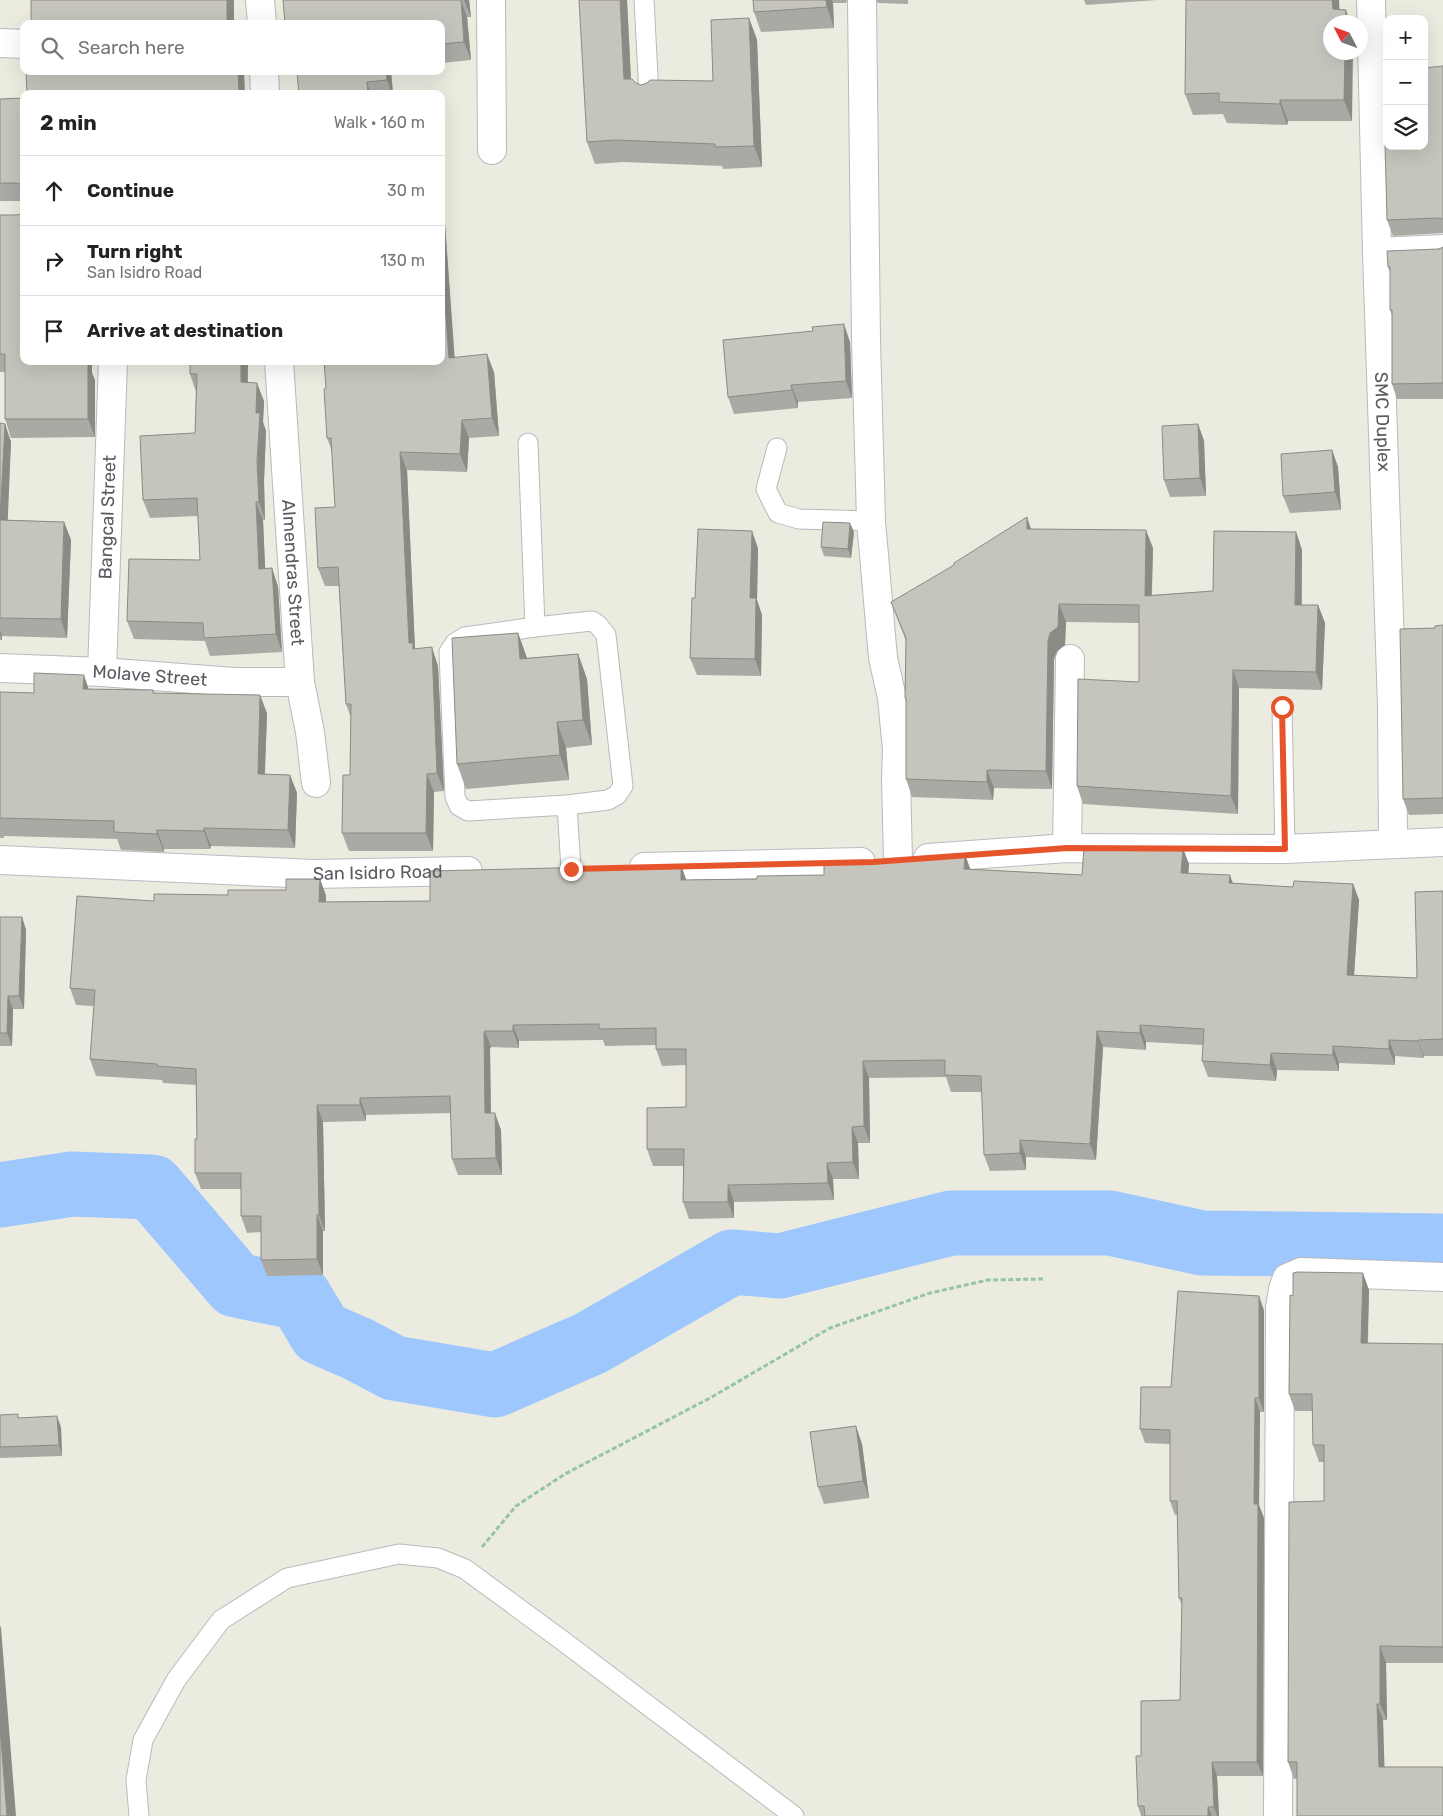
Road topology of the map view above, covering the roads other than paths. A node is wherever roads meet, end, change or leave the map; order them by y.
1 (260, 0) edge
2 (491, 0) edge
3 (644, 0) edge
4 (862, 0) edge
5 (1372, 0) edge
6 (262, 20) edge
7 (0, 43) edge
8 (20, 44) edge
9 (264, 75) edge
10 (265, 90) edge
11 (649, 95) edge
12 (492, 150) dead end
13 (1443, 249) edge
14 (1377, 252) junction
15 (113, 365) edge
16 (279, 365) edge
17 (528, 443) dead end
18 (777, 448) dead end
19 (871, 521) junction
20 (535, 627) junction
21 (1070, 659) dead end
22 (0, 668) edge
23 (102, 672) junction
24 (300, 682) junction
25 (1282, 707) dead end
26 (316, 783) dead end
27 (567, 805) junction
28 (1443, 842) edge
29 (1393, 844) junction
30 (1067, 848) junction
31 (1285, 849) junction
32 (0, 860) edge
33 (898, 860) junction
34 (571, 869) junction
35 (543, 870) edge
36 (497, 871) edge
37 (1443, 1277) edge
38 (139, 1816) edge
39 (794, 1816) edge
40 (1278, 1816) edge

1 - 6 street
2 - 12 street
3 - 11 lane
4 - 19 street
5 - 14 street, SMC Duplex
7 - 8 street
9 - 10 street
13 - 14 street
14 - 29 street, SMC Duplex
15 - 23 street, Bangcal Street
16 - 24 street, Almendras Street
17 - 20 lane
18 - 19 lane
19 - 33 street
20 - 27 lane
20 - 27 lane
21 - 30 street
22 - 23 street, Molave Street
23 - 24 street, Molave Street
24 - 26 street, Almendras Street
25 - 31 lane
27 - 34 lane
28 - 29 street
29 - 31 street
30 - 31 street
30 - 33 street
32 - 36 street, San Isidro Road
33 - 34 street
34 - 35 street
37 - 40 street
38 - 39 lane

